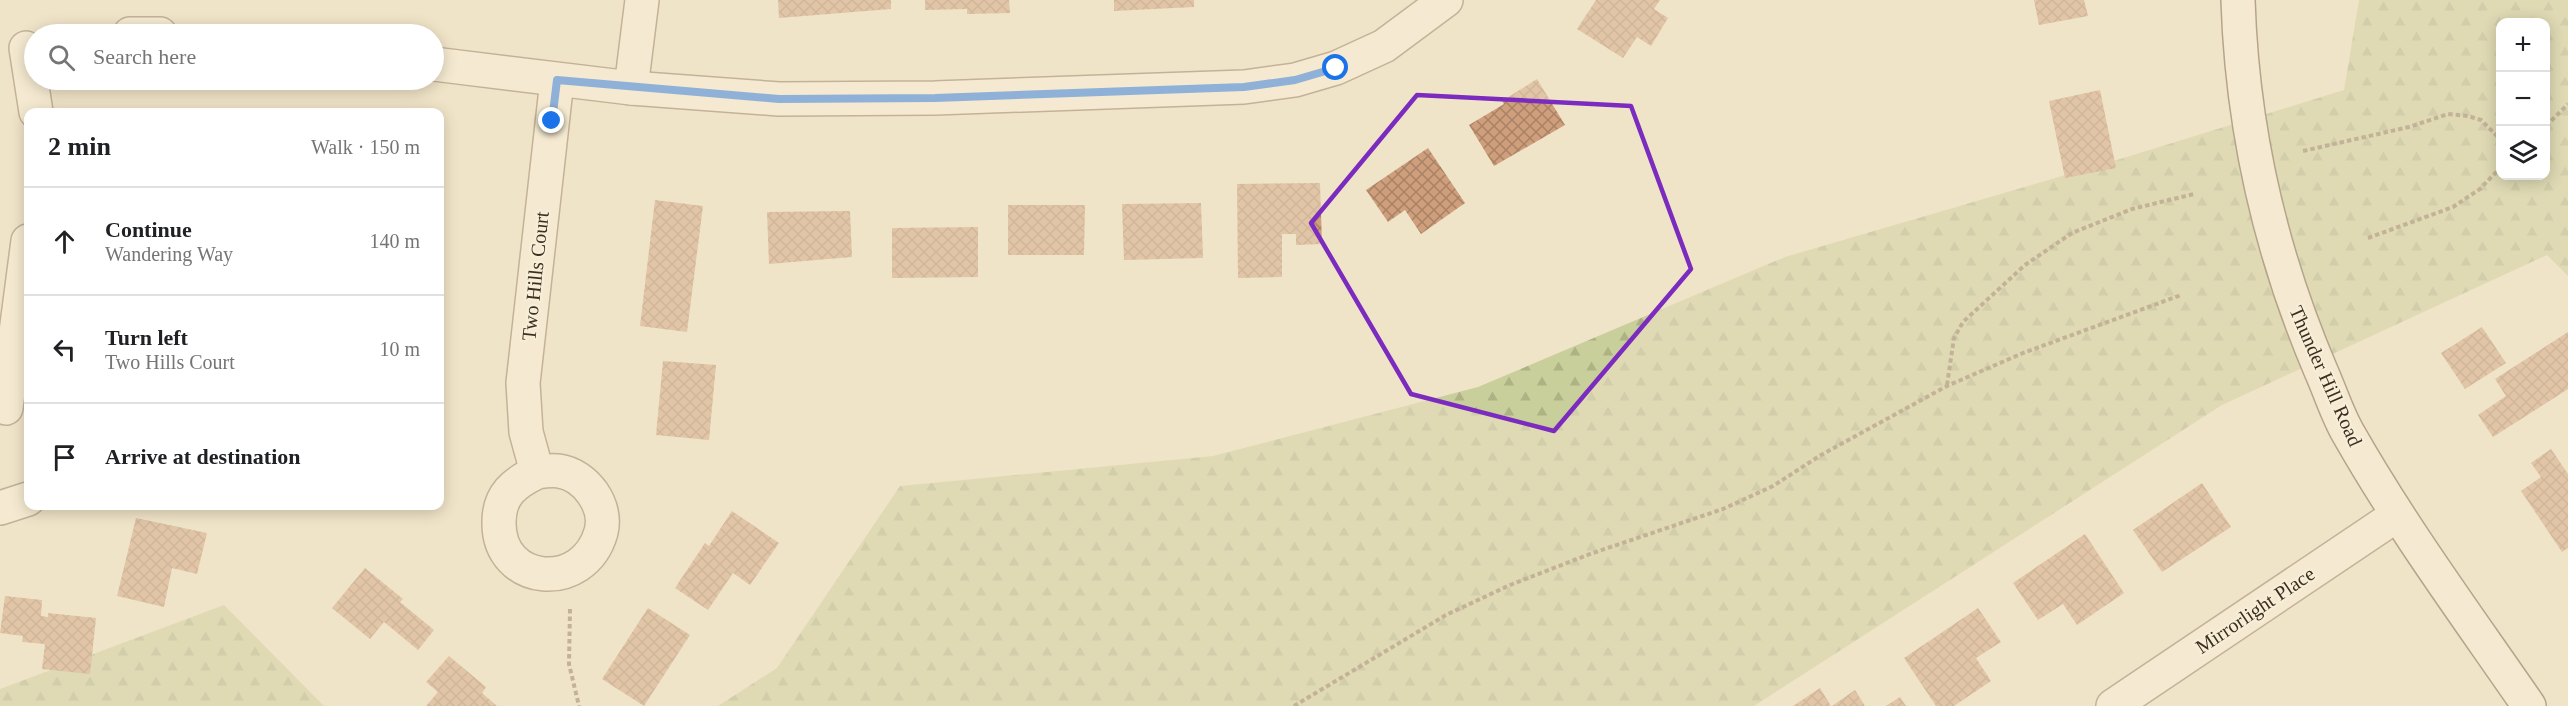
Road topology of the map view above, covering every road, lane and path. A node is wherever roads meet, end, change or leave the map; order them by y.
1 (642, 0) edge
2 (1446, 0) edge
3 (2238, 0) edge
4 (20, 50) edge
5 (444, 65) edge
6 (24, 66) edge
7 (557, 80) junction
8 (631, 88) junction
9 (30, 90) edge
10 (2568, 104) edge
11 (35, 108) edge
12 (2550, 122) edge
13 (2496, 135) edge
14 (2303, 151) dead end
15 (2496, 172) edge
16 (2194, 194) dead end
17 (2368, 238) dead end
18 (24, 282) edge
19 (2181, 295) dead end
20 (1947, 386) junction
21 (11, 412) edge
22 (537, 472) junction
23 (24, 500) edge
24 (0, 508) edge
25 (2397, 515) junction
26 (561, 574) junction
27 (579, 706) edge
28 (1294, 706) edge
29 (2113, 706) edge
30 (2529, 706) edge

1 - 8 street
2 - 8 street
3 - 25 street, Thunder Hill Road
4 - 6 street
5 - 7 street
7 - 8 street
7 - 22 street, Two Hills Court
9 - 11 street
10 - 12 path
13 - 14 path
15 - 17 path
16 - 20 path
18 - 21 street
19 - 20 path
20 - 28 path
22 - 26 street
22 - 26 street
23 - 24 street
25 - 29 street, Mirrorlight Place
25 - 30 street, Thunder Hill Road
26 - 27 path

